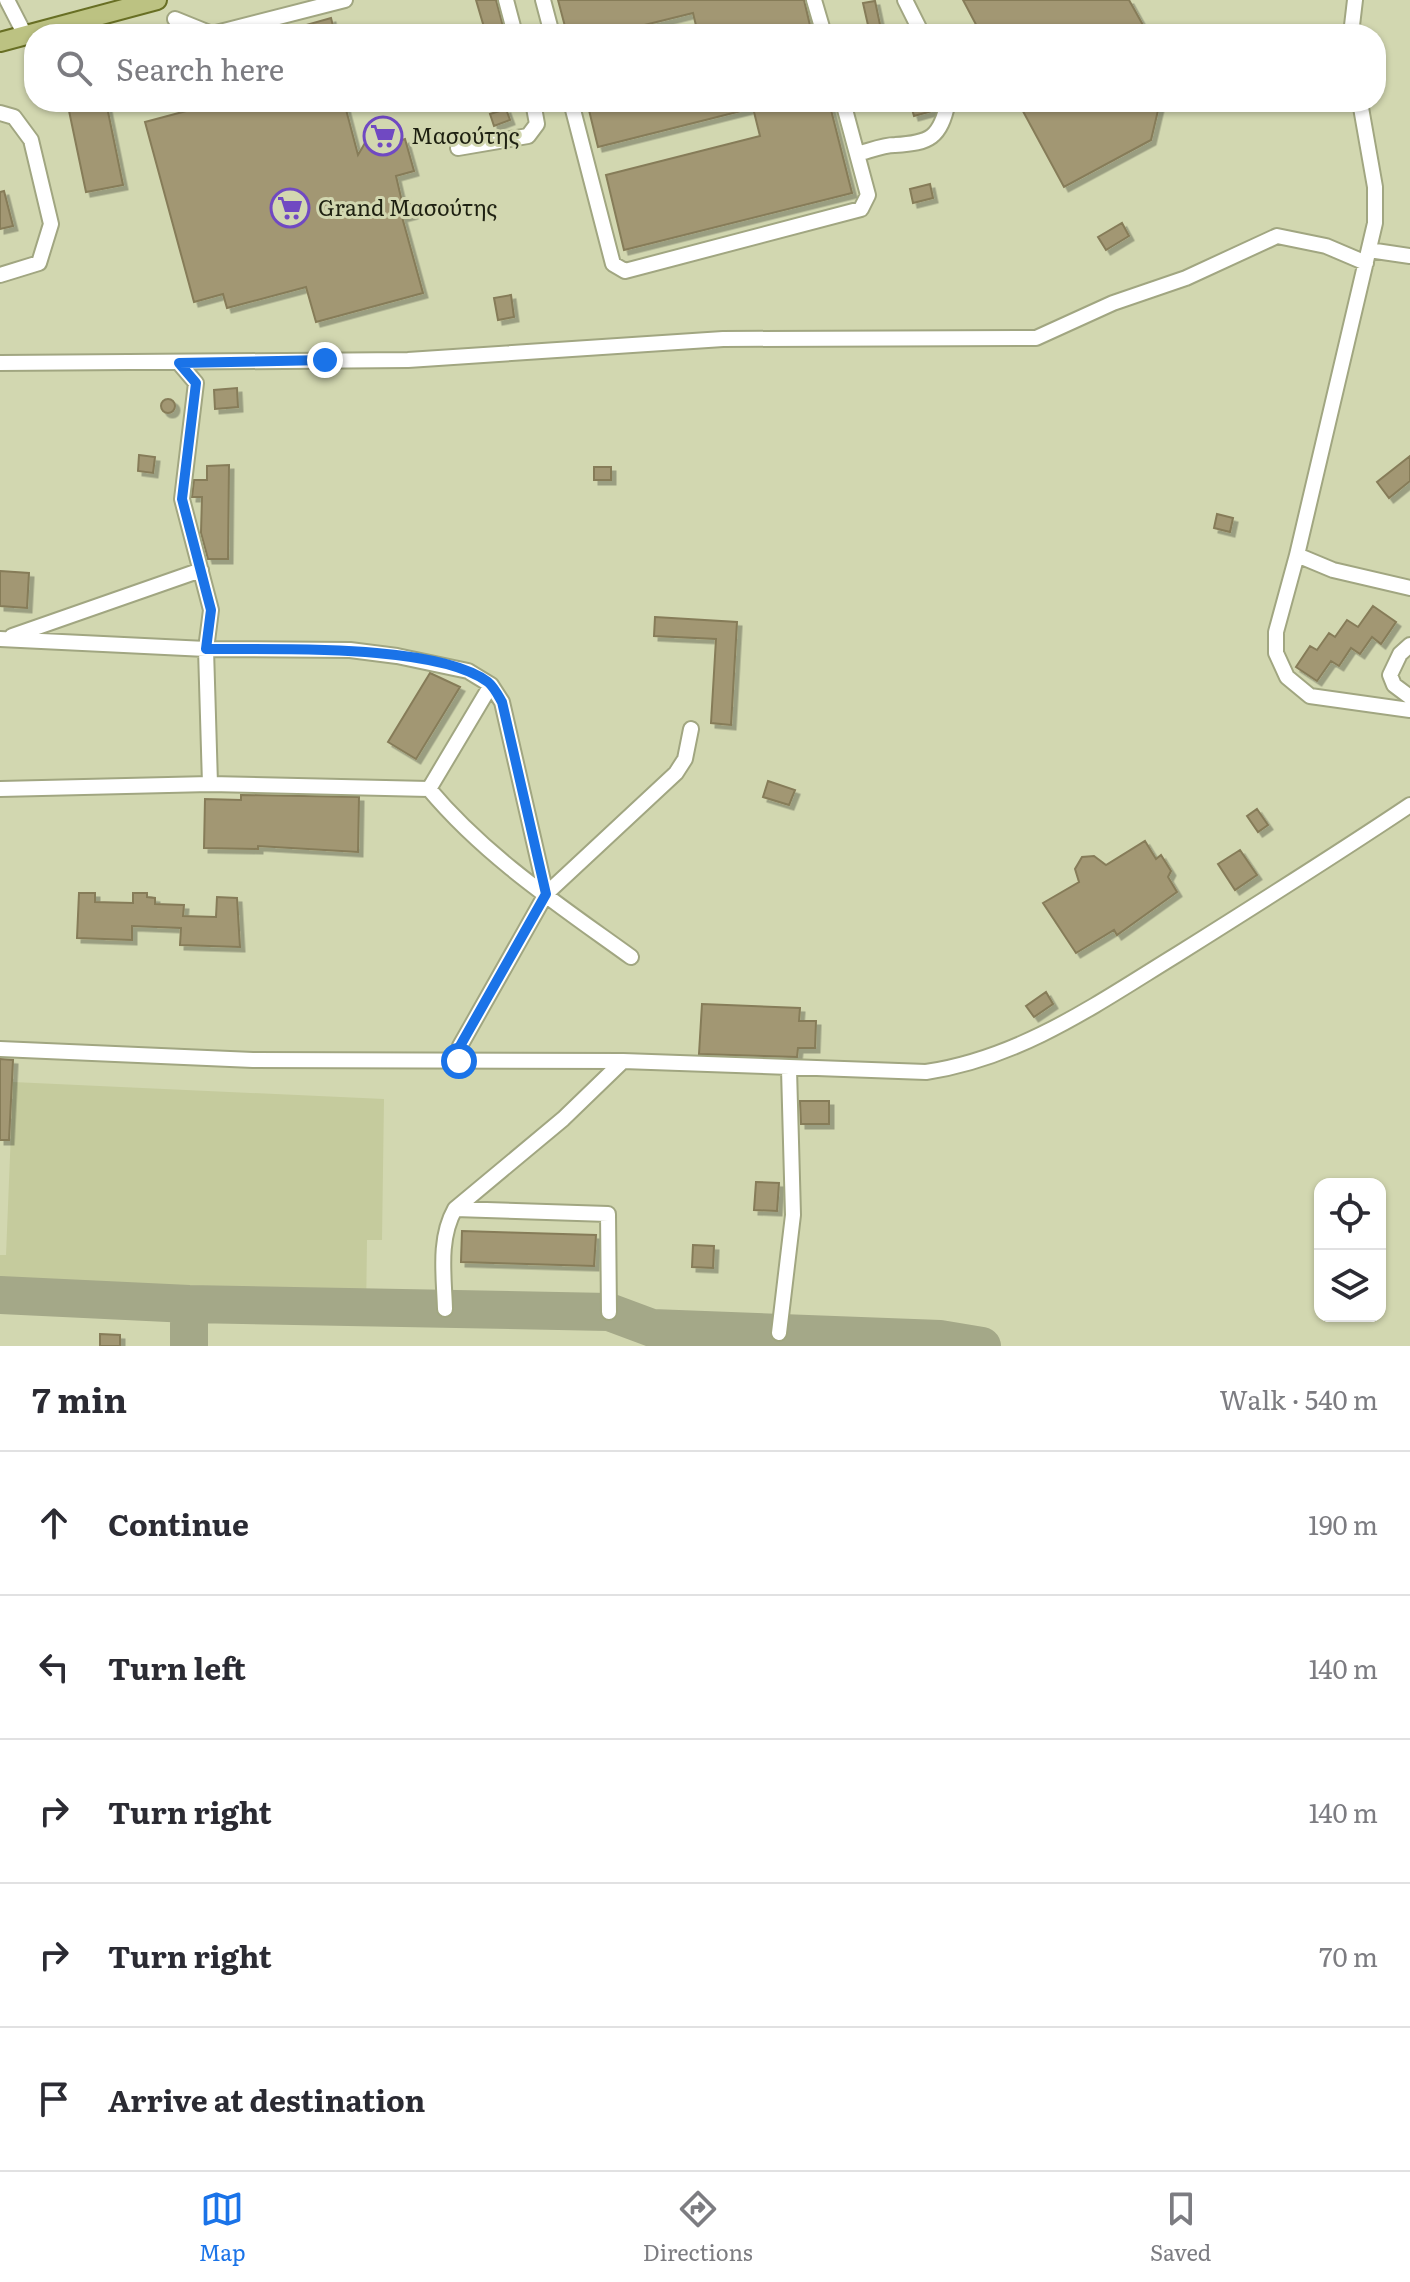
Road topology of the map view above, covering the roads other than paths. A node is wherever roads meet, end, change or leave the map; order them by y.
1 (157, 0) edge
2 (345, 0) edge
3 (506, 0) edge
4 (543, 0) edge
5 (814, 0) edge
6 (905, 0) edge
7 (1355, 0) edge
8 (5, 2) edge
9 (175, 19) dead end
10 (66, 24) edge
11 (187, 24) edge
12 (251, 24) edge
13 (512, 24) edge
14 (549, 24) edge
15 (821, 24) edge
16 (917, 24) edge
17 (1352, 24) edge
18 (24, 33) edge
19 (24, 35) edge
20 (0, 42) edge
21 (535, 112) edge
22 (574, 112) edge
23 (846, 112) edge
24 (946, 112) edge
25 (1362, 112) edge
26 (0, 113) edge
27 (458, 148) dead end
28 (857, 154) junction
29 (1368, 256) junction
30 (1410, 256) edge
31 (0, 275) edge
32 (0, 363) edge
33 (179, 363) junction
34 (1297, 555) junction
35 (201, 570) junction
36 (1410, 588) edge
37 (2, 639) edge
38 (1410, 645) edge
39 (206, 649) junction
40 (491, 685) junction
41 (1410, 697) edge
42 (1410, 710) edge
43 (691, 729) dead end
44 (210, 784) junction
45 (0, 789) edge
46 (429, 789) junction
47 (1410, 805) edge
48 (546, 894) junction
49 (631, 957) dead end
50 (0, 1049) edge
51 (459, 1061) junction
52 (623, 1061) junction
53 (789, 1069) junction
54 (455, 1209) junction
55 (445, 1309) dead end
56 (609, 1312) dead end
57 (779, 1333) dead end

1 - 10 main road
2 - 12 street
3 - 13 street
4 - 14 street
5 - 15 street
6 - 16 street
7 - 17 street
8 - 18 street
9 - 11 street
19 - 20 main road
21 - 27 street
22 - 28 street
23 - 28 street
24 - 28 street
25 - 29 street
26 - 31 street
29 - 30 street
29 - 33 street
29 - 34 street
32 - 33 street
33 - 35 street
34 - 36 street
34 - 42 street
35 - 37 street
35 - 39 street
37 - 39 street
38 - 41 street
39 - 40 street
39 - 44 street
40 - 46 street
40 - 48 street
43 - 48 street
44 - 45 street
44 - 46 street
46 - 48 street
47 - 53 street
48 - 49 street
48 - 51 street
50 - 51 street
51 - 52 street
52 - 53 street
52 - 54 street
53 - 57 street
54 - 55 street
54 - 56 street

